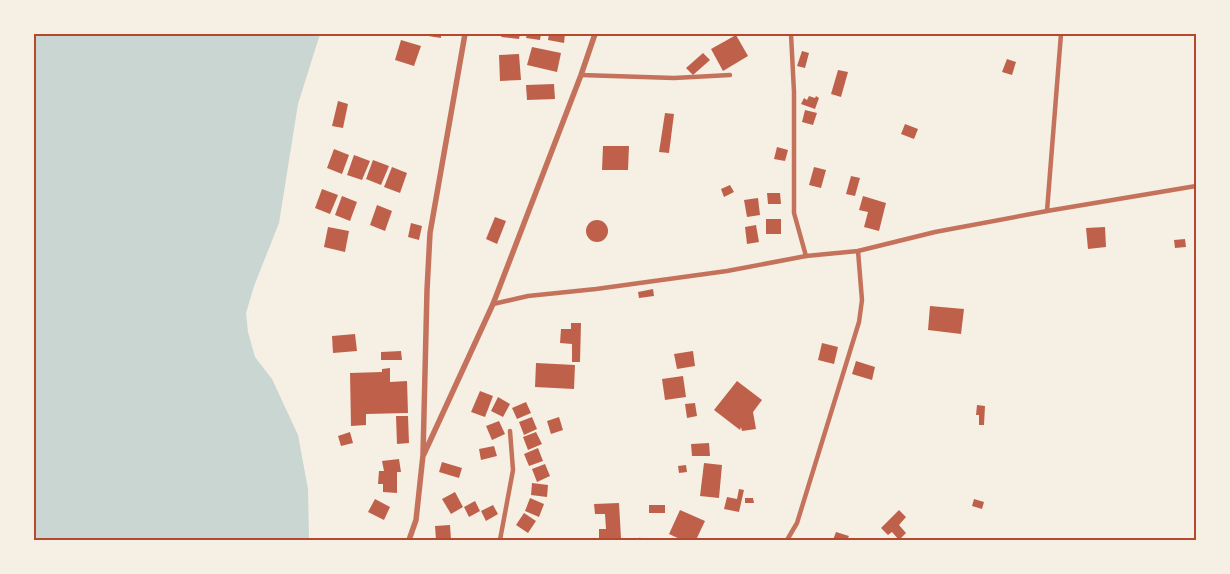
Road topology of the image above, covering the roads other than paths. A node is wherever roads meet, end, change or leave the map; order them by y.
1 (465, 34) edge
2 (595, 34) edge
3 (791, 34) edge
4 (1061, 34) edge
5 (730, 75) dead end
6 (581, 76) junction
7 (1196, 186) edge
8 (1047, 211) junction
9 (858, 251) junction
10 (806, 256) junction
11 (493, 304) junction
12 (510, 431) dead end
13 (423, 456) junction
14 (409, 540) edge
15 (500, 540) edge
16 (787, 540) edge

1 - 13 street
2 - 6 street
3 - 10 street
4 - 8 street
5 - 6 street
6 - 11 street
7 - 8 street
8 - 9 street
9 - 10 street
9 - 16 street
10 - 11 street
11 - 13 street
12 - 15 street
13 - 14 street

